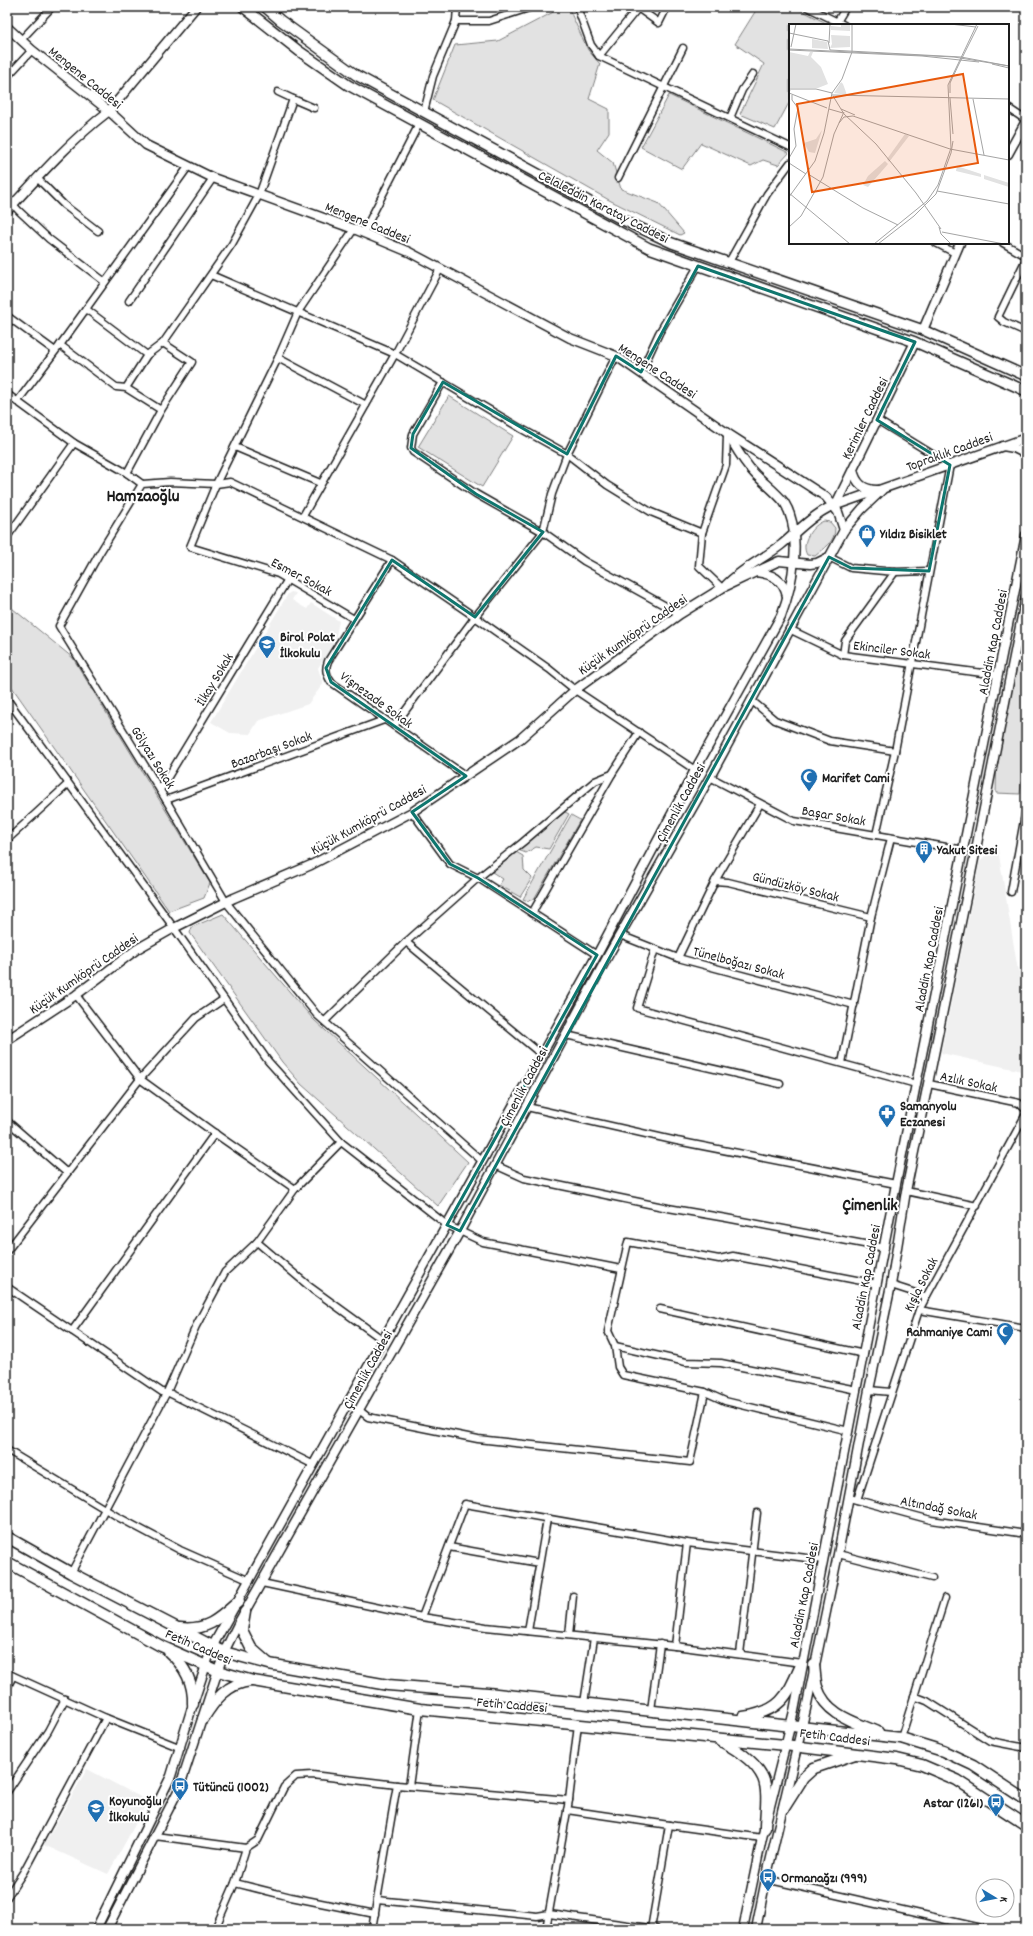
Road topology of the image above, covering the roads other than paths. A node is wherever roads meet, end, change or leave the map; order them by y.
1 (52, 7) edge
2 (196, 7) edge
3 (243, 7) edge
4 (265, 7) edge
5 (457, 7) edge
6 (532, 7) edge
7 (577, 7) edge
8 (666, 7) edge
9 (807, 7) edge
10 (846, 7) edge
11 (456, 22) junction
12 (838, 22) junction
13 (842, 24) edge
14 (7, 27) edge
15 (21, 40) junction
16 (683, 48) dead end
17 (32, 50) junction
18 (600, 56) junction
19 (753, 74) dead end
20 (7, 76) edge
21 (664, 86) junction
22 (278, 92) dead end
23 (293, 99) junction
24 (314, 108) dead end
25 (1009, 109) edge
26 (109, 111) junction
27 (424, 112) junction
28 (730, 118) junction
29 (1026, 120) edge
30 (419, 124) junction
31 (789, 147) edge
32 (1009, 152) edge
33 (789, 164) edge
34 (188, 167) junction
35 (37, 178) junction
36 (213, 178) junction
37 (618, 178) dead end
38 (259, 195) junction
39 (7, 198) edge
40 (14, 204) junction
41 (7, 211) edge
42 (354, 229) junction
43 (98, 231) dead end
44 (363, 233) junction
45 (938, 244) edge
46 (960, 244) edge
47 (1005, 244) edge
48 (955, 253) junction
49 (1026, 256) edge
50 (1026, 259) edge
51 (729, 262) junction
52 (698, 266) junction
53 (440, 269) junction
54 (211, 275) junction
55 (105, 282) junction
56 (128, 301) dead end
57 (86, 309) junction
58 (298, 312) junction
59 (7, 316) edge
60 (923, 330) junction
61 (1026, 332) edge
62 (915, 342) junction
63 (163, 343) junction
64 (60, 345) junction
65 (55, 351) junction
66 (395, 354) junction
67 (147, 355) junction
68 (616, 356) junction
69 (278, 358) junction
70 (641, 372) junction
71 (1026, 376) edge
72 (443, 382) junction
73 (126, 388) junction
74 (1026, 391) edge
75 (7, 394) edge
76 (17, 402) junction
77 (366, 405) junction
78 (161, 410) junction
79 (877, 420) junction
80 (728, 434) junction
81 (1026, 438) edge
82 (74, 443) junction
83 (1000, 446) junction
84 (235, 447) junction
85 (567, 454) junction
86 (1026, 454) edge
87 (950, 465) junction
88 (853, 470) junction
89 (127, 473) junction
90 (320, 483) junction
91 (142, 484) junction
92 (216, 484) junction
93 (882, 490) junction
94 (835, 506) junction
95 (303, 516) junction
96 (844, 530) junction
97 (543, 532) junction
98 (702, 533) junction
99 (794, 535) junction
100 (1026, 535) edge
101 (7, 537) edge
102 (829, 557) junction
103 (392, 560) junction
104 (794, 562) junction
105 (929, 571) junction
106 (756, 572) junction
107 (895, 572) junction
108 (288, 580) junction
109 (722, 588) junction
110 (1026, 596) edge
111 (788, 599) junction
112 (680, 614) junction
113 (475, 618) junction
114 (354, 619) junction
115 (789, 629) junction
116 (843, 655) junction
117 (1014, 657) junction
118 (1026, 662) edge
119 (912, 664) junction
120 (998, 675) junction
121 (575, 690) junction
122 (7, 699) edge
123 (751, 700) junction
124 (384, 720) junction
125 (394, 726) junction
126 (639, 732) junction
127 (895, 751) junction
128 (695, 770) junction
129 (612, 774) junction
130 (466, 776) junction
131 (710, 777) junction
132 (68, 784) junction
133 (160, 790) junction
134 (166, 800) junction
135 (760, 804) junction
136 (1026, 809) edge
137 (412, 812) junction
138 (876, 835) junction
139 (891, 838) junction
140 (7, 840) edge
141 (964, 850) junction
142 (975, 854) junction
143 (478, 878) junction
144 (715, 881) junction
145 (1011, 892) dead end
146 (226, 902) junction
147 (532, 913) junction
148 (871, 917) junction
149 (174, 928) junction
150 (620, 935) junction
151 (406, 942) junction
152 (655, 949) junction
153 (597, 955) junction
154 (678, 958) junction
155 (76, 994) junction
156 (224, 999) junction
157 (854, 1005) junction
158 (325, 1021) junction
159 (566, 1035) junction
160 (7, 1040) edge
161 (542, 1055) junction
162 (842, 1063) junction
163 (140, 1079) junction
164 (780, 1084) dead end
165 (916, 1084) junction
166 (929, 1084) junction
167 (527, 1107) junction
168 (1026, 1110) edge
169 (1026, 1114) edge
170 (7, 1121) edge
171 (214, 1133) junction
172 (341, 1142) junction
173 (482, 1162) junction
174 (495, 1165) junction
175 (67, 1173) junction
176 (896, 1184) junction
177 (295, 1188) junction
178 (906, 1191) junction
179 (977, 1206) junction
180 (447, 1225) junction
181 (460, 1231) junction
182 (257, 1242) junction
183 (885, 1248) junction
184 (7, 1251) edge
185 (621, 1269) junction
186 (877, 1284) junction
187 (891, 1285) junction
188 (7, 1287) edge
189 (925, 1296) junction
190 (660, 1309) dead end
191 (918, 1310) junction
192 (1026, 1328) edge
193 (72, 1331) junction
194 (383, 1340) junction
195 (615, 1346) junction
196 (864, 1354) junction
197 (857, 1390) junction
198 (869, 1390) junction
199 (705, 1392) junction
200 (891, 1392) junction
201 (166, 1393) junction
202 (359, 1410) junction
203 (849, 1431) junction
204 (7, 1450) edge
205 (314, 1465) junction
206 (853, 1499) junction
207 (106, 1508) junction
208 (758, 1513) dead end
209 (547, 1519) junction
210 (1026, 1534) edge
211 (7, 1537) edge
212 (687, 1543) junction
213 (449, 1547) junction
214 (753, 1550) junction
215 (838, 1554) junction
216 (823, 1560) junction
217 (7, 1562) edge
218 (538, 1563) junction
219 (71, 1573) junction
220 (932, 1578) dead end
221 (250, 1581) junction
222 (262, 1583) junction
223 (573, 1596) dead end
224 (945, 1598) dead end
225 (238, 1601) junction
226 (245, 1612) junction
227 (422, 1617) junction
228 (168, 1624) junction
229 (528, 1631) junction
230 (569, 1636) junction
231 (594, 1638) junction
232 (660, 1644) junction
233 (162, 1646) junction
234 (212, 1646) junction
235 (675, 1646) junction
236 (224, 1652) junction
237 (740, 1654) junction
238 (802, 1663) junction
239 (270, 1664) junction
240 (814, 1665) junction
241 (205, 1666) junction
242 (218, 1671) junction
243 (10, 1674) edge
244 (253, 1681) junction
245 (7, 1688) edge
246 (914, 1696) junction
247 (65, 1699) junction
248 (584, 1703) junction
249 (193, 1704) junction
250 (420, 1709) junction
251 (651, 1710) junction
252 (106, 1718) junction
253 (203, 1719) junction
254 (732, 1719) junction
255 (578, 1724) junction
256 (790, 1725) junction
257 (802, 1727) junction
258 (887, 1736) junction
259 (716, 1738) junction
260 (901, 1738) junction
261 (786, 1745) junction
262 (798, 1746) junction
263 (181, 1748) junction
264 (1026, 1748) edge
265 (861, 1753) junction
266 (397, 1785) junction
267 (409, 1786) junction
268 (7, 1792) edge
269 (569, 1800) junction
270 (1026, 1800) edge
271 (784, 1808) junction
272 (567, 1810) junction
273 (670, 1825) junction
274 (1026, 1825) edge
275 (765, 1828) junction
276 (155, 1836) junction
277 (762, 1838) junction
278 (246, 1848) junction
279 (766, 1879) junction
280 (235, 1883) junction
281 (7, 1897) edge
282 (377, 1900) junction
283 (375, 1914) junction
284 (549, 1914) junction
285 (96, 1929) edge
286 (107, 1929) edge
287 (215, 1929) edge
288 (372, 1929) edge
289 (546, 1929) edge
290 (651, 1929) edge
291 (656, 1929) edge
292 (743, 1929) edge
293 (756, 1929) edge
294 (986, 1929) edge

1 - 15 street
2 - 26 street
3 - 30 main road, Celaleddin Karatay Caddesi
4 - 27 main road, Celaleddin Karatay Caddesi
5 - 11 street
6 - 11 street
7 - 18 street
8 - 18 street
9 - 12 street
10 - 12 street
11 - 27 street
12 - 13 street
14 - 15 street, Mengene Caddesi
15 - 17 street, Mengene Caddesi
16 - 21 street
17 - 20 street
17 - 26 street, Mengene Caddesi
18 - 21 street
19 - 28 street
21 - 28 street
21 - 37 street
22 - 23 street
23 - 24 street
23 - 38 street
25 - 29 street
26 - 34 street, Mengene Caddesi
26 - 35 street
27 - 51 main road, Celaleddin Karatay Caddesi
28 - 31 street
29 - 32 street
30 - 44 street
30 - 52 main road, Celaleddin Karatay Caddesi
33 - 51 street
34 - 36 street, Mengene Caddesi
34 - 55 street
35 - 40 street
35 - 43 street
36 - 38 street, Mengene Caddesi
36 - 56 street
38 - 42 street, Mengene Caddesi
38 - 54 street
39 - 40 street
40 - 41 street
40 - 55 street
42 - 44 street, Mengene Caddesi
42 - 58 street
44 - 53 street, Mengene Caddesi
45 - 48 street
46 - 48 street
47 - 49 street
48 - 60 street
50 - 61 street
51 - 60 main road, Celaleddin Karatay Caddesi
52 - 62 main road, Celaleddin Karatay Caddesi
52 - 70 street
53 - 66 street
53 - 68 street, Mengene Caddesi
54 - 58 street
54 - 63 street
55 - 57 street
57 - 64 street
57 - 67 street
58 - 66 street
58 - 69 street
59 - 65 street
60 - 71 main road, Celaleddin Karatay Caddesi
62 - 74 main road, Celaleddin Karatay Caddesi
62 - 79 street, Kerimler Caddesi
63 - 67 street
63 - 78 street
64 - 65 street
64 - 73 street
65 - 76 street
66 - 72 street
66 - 77 street
67 - 73 street
68 - 70 street, Mengene Caddesi
68 - 85 street
69 - 77 street
69 - 84 street
70 - 80 street, Mengene Caddesi
72 - 85 street
72 - 97 street
73 - 78 street
75 - 76 street
76 - 82 street
77 - 90 street
78 - 89 street
79 - 87 street
79 - 88 street, Kerimler Caddesi
80 - 94 street, Mengene Caddesi
80 - 98 street
80 - 99 street, Mengene Caddesi
81 - 83 street, Topraklık Caddesi
82 - 89 street
82 - 101 street
83 - 86 street
83 - 87 street, Topraklık Caddesi
84 - 90 street
84 - 92 street
85 - 97 street
85 - 98 street
87 - 93 street, Topraklık Caddesi
87 - 105 street
88 - 93 street
88 - 94 street, Kerimler Caddesi
89 - 91 street
90 - 95 street
91 - 92 street
91 - 133 street, Gölyazı Sokak
92 - 95 street
92 - 108 street, Esmer Sokak
93 - 94 street, Topraklık Caddesi
93 - 96 street, Topraklık Caddesi
94 - 96 street, Mengene Caddesi
94 - 99 street, Küçük Kumköprü Caddesi
95 - 103 street
96 - 102 street, Çimenlik Caddesi
97 - 112 street
97 - 113 street
98 - 109 street
99 - 104 street, Çimenlik Caddesi
99 - 109 street, Küçük Kumköprü Caddesi
100 - 120 street, Aladdin Kap Caddesi
102 - 104 street, Küçük Kumköprü Caddesi
102 - 107 street
102 - 115 street, Çimenlik Caddesi
103 - 113 street
103 - 114 street, Vişnezade Sokak
104 - 106 street, Küçük Kumköprü Caddesi
104 - 111 street, Çimenlik Caddesi
105 - 107 street
105 - 119 street
106 - 109 street, Küçük Kumköprü Caddesi
106 - 111 street
107 - 116 street
108 - 114 street, Esmer Sokak
108 - 133 street, İlkay Sokak
109 - 112 street, Küçük Kumköprü Caddesi
110 - 117 street, Aladdin Kap Caddesi
111 - 128 street, Çimenlik Caddesi
112 - 121 street, Küçük Kumköprü Caddesi
113 - 121 street
113 - 125 street
114 - 124 street, Vişnezade Sokak
115 - 116 street, Ekinciler Sokak
115 - 123 street, Çimenlik Caddesi
116 - 119 street, Ekinciler Sokak
117 - 118 street
117 - 142 street, Aladdin Kap Caddesi
119 - 120 street, Ekinciler Sokak
119 - 127 street
120 - 141 street, Aladdin Kap Caddesi
121 - 126 street
121 - 130 street, Küçük Kumköprü Caddesi
122 - 132 street
123 - 127 street
123 - 131 street, Çimenlik Caddesi
124 - 125 street, Vişnezade Sokak
124 - 134 street, Bazarbaşı Sokak
125 - 130 street, Vişnezade Sokak
126 - 128 street
126 - 129 street
127 - 138 street
128 - 153 street, Çimenlik Caddesi
129 - 143 street
129 - 147 street
130 - 137 street, Küçük Kumköprü Caddesi
131 - 135 street, Başar Sokak
131 - 150 street, Çimenlik Caddesi
132 - 140 street
132 - 149 street
133 - 134 street, Gölyazı Sokak
134 - 146 street, Gölyazı Sokak
135 - 138 street, Başar Sokak
135 - 144 street
136 - 145 street
137 - 143 street
137 - 146 street, Küçük Kumköprü Caddesi
138 - 139 street, Başar Sokak
139 - 141 street, Başar Sokak
139 - 148 street
141 - 142 street
141 - 165 street, Aladdin Kap Caddesi
142 - 166 street, Aladdin Kap Caddesi
143 - 147 street
143 - 151 street
144 - 148 street, Gündüzköy Sokak
144 - 154 street
146 - 149 street, Küçük Kumköprü Caddesi
146 - 158 street, Gölyazı Sokak
147 - 153 street
148 - 157 street
149 - 155 street, Küçük Kumköprü Caddesi
149 - 156 street
150 - 152 street, Tünelboğazı Sokak
150 - 159 street, Çimenlik Caddesi
151 - 158 street
151 - 161 street
152 - 154 street, Tünelboğazı Sokak
152 - 162 street
153 - 161 street, Çimenlik Caddesi
154 - 157 street, Tünelboğazı Sokak
155 - 160 street, Küçük Kumköprü Caddesi
155 - 163 street
156 - 163 street
156 - 172 street
157 - 162 street
158 - 173 street, Gölyazı Sokak
159 - 164 street
159 - 167 street, Çimenlik Caddesi
161 - 173 street, Çimenlik Caddesi
162 - 165 street
163 - 171 street
163 - 175 street
165 - 176 street, Aladdin Kap Caddesi
166 - 168 street, Azlık Sokak
166 - 178 street, Aladdin Kap Caddesi
167 - 174 street, Çimenlik Caddesi
167 - 176 street
169 - 179 street, Kışla Sokak
170 - 175 street
171 - 177 street
171 - 193 street
172 - 177 street
172 - 180 street
173 - 180 street, Çimenlik Caddesi
174 - 181 street, Çimenlik Caddesi
174 - 183 street
175 - 184 street
176 - 183 street, Aladdin Kap Caddesi
177 - 182 street
178 - 179 street
178 - 187 street, Aladdin Kap Caddesi
179 - 189 street, Kışla Sokak
180 - 181 street
180 - 194 street, Çimenlik Caddesi
181 - 185 street
181 - 202 street, Çimenlik Caddesi
182 - 194 street
182 - 201 street
183 - 186 street, Aladdin Kap Caddesi
185 - 186 street
185 - 195 street
186 - 196 street, Aladdin Kap Caddesi
187 - 189 street
187 - 198 street, Aladdin Kap Caddesi
188 - 193 street
189 - 191 street, Kışla Sokak
190 - 196 street
191 - 192 street
191 - 200 street, Kışla Sokak
193 - 201 street
194 - 205 street, Çimenlik Caddesi
195 - 197 street
195 - 199 street
196 - 197 street, Aladdin Kap Caddesi
197 - 203 street, Aladdin Kap Caddesi
198 - 200 street
198 - 206 street, Aladdin Kap Caddesi
199 - 202 street
199 - 203 street
200 - 206 street, Kışla Sokak
201 - 205 street
201 - 207 street
202 - 222 street, Çimenlik Caddesi
203 - 216 street, Aladdin Kap Caddesi
204 - 207 street
205 - 221 street, Çimenlik Caddesi
206 - 210 street, Altındağ Sokak
206 - 215 street, Aladdin Kap Caddesi
207 - 219 street
207 - 221 street
208 - 214 street
209 - 212 street
209 - 213 street
209 - 218 street
211 - 219 main road, Fetih Caddesi
212 - 214 street
212 - 235 street
213 - 218 street
213 - 227 street
214 - 216 street
214 - 237 street
215 - 220 street
215 - 240 street, Aladdin Kap Caddesi
216 - 238 street, Aladdin Kap Caddesi
217 - 233 main road, Fetih Caddesi
218 - 229 street
219 - 228 main road, Fetih Caddesi
221 - 225 street, Çimenlik Caddesi
222 - 226 street, Çimenlik Caddesi
222 - 227 street
223 - 230 street
224 - 246 street
225 - 228 main road
225 - 234 street, Çimenlik Caddesi
226 - 236 street, Çimenlik Caddesi
226 - 239 main road
227 - 229 street
228 - 234 main road, Fetih Caddesi
229 - 230 street
230 - 231 street
231 - 232 street
231 - 248 street
232 - 235 street
232 - 251 street
233 - 241 main road, Fetih Caddesi
233 - 249 main road
234 - 236 main road, Fetih Caddesi
234 - 241 street, Çimenlik Caddesi
235 - 237 street
236 - 239 main road, Fetih Caddesi
236 - 242 street, Çimenlik Caddesi
237 - 238 street
238 - 254 main road
238 - 256 street, Aladdin Kap Caddesi
239 - 248 main road, Fetih Caddesi
240 - 257 street, Aladdin Kap Caddesi
240 - 258 main road
241 - 242 main road, Fetih Caddesi
241 - 249 street, Çimenlik Caddesi
242 - 244 main road, Fetih Caddesi
242 - 253 street, Çimenlik Caddesi
243 - 245 street
243 - 247 street
244 - 250 main road, Fetih Caddesi
244 - 253 main road
246 - 260 street
246 - 264 street
247 - 252 street
247 - 268 street
248 - 251 main road, Fetih Caddesi
249 - 263 street, Çimenlik Caddesi
250 - 255 main road, Fetih Caddesi
250 - 267 street
251 - 254 main road, Fetih Caddesi
252 - 263 street
252 - 281 street
253 - 276 street, Çimenlik Caddesi
254 - 256 main road, Fetih Caddesi
255 - 259 main road, Fetih Caddesi
255 - 269 street
256 - 257 main road, Fetih Caddesi
256 - 261 street, Aladdin Kap Caddesi
257 - 258 main road, Fetih Caddesi
257 - 262 street, Aladdin Kap Caddesi
258 - 260 main road, Fetih Caddesi
259 - 261 main road, Fetih Caddesi
259 - 275 main road
260 - 270 main road, Fetih Caddesi
261 - 262 main road, Fetih Caddesi
261 - 275 street, Aladdin Kap Caddesi
262 - 265 main road, Fetih Caddesi
262 - 271 street, Aladdin Kap Caddesi
263 - 285 street, Çimenlik Caddesi
265 - 271 main road
265 - 274 main road, Fetih Caddesi
266 - 267 street
266 - 278 street
266 - 282 street
267 - 269 street
269 - 272 street
271 - 279 street, Aladdin Kap Caddesi
272 - 273 street
272 - 284 street
273 - 277 street
273 - 290 street
275 - 277 street, Aladdin Kap Caddesi
276 - 278 street
276 - 286 street, Çimenlik Caddesi
277 - 292 street, Aladdin Kap Caddesi
278 - 280 street
279 - 293 street, Aladdin Kap Caddesi
279 - 294 street
280 - 283 street
280 - 287 street
282 - 283 street
282 - 284 street
283 - 288 street
284 - 289 street
284 - 290 street
290 - 291 street

